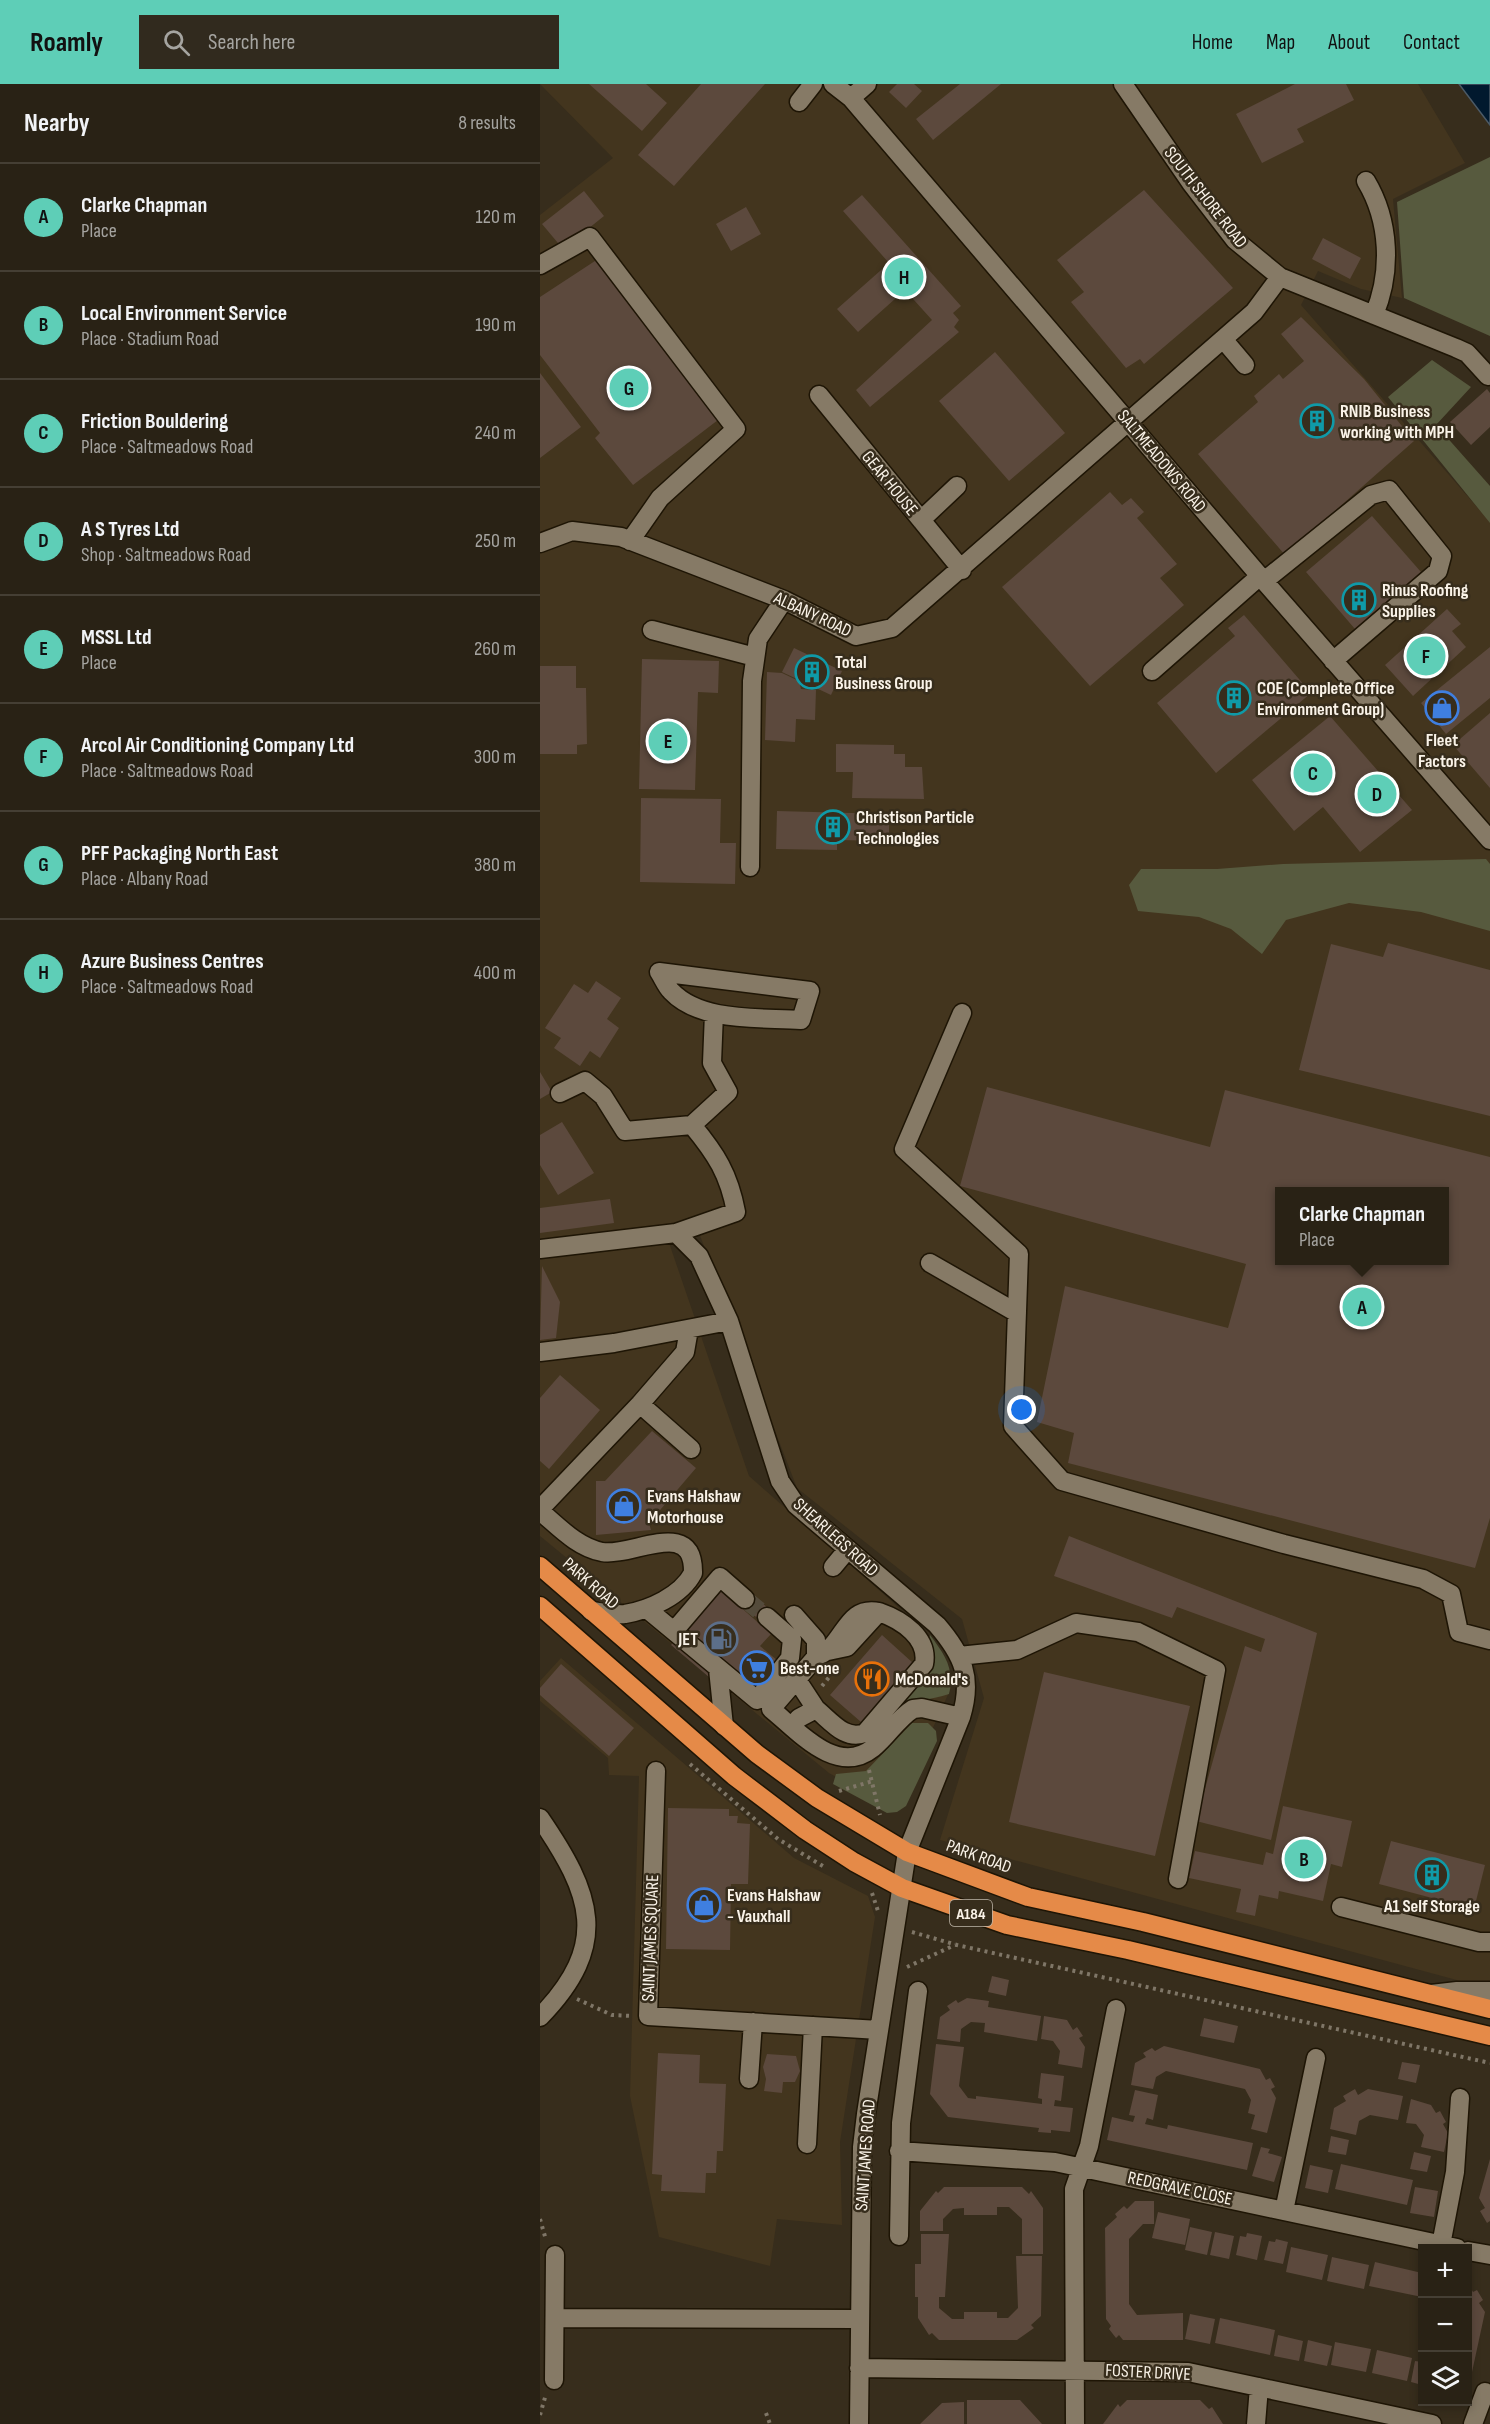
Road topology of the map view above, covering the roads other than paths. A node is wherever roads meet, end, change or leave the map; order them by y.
1 (813, 84) edge
2 (832, 84) edge
3 (867, 84) edge
4 (1123, 84) edge
5 (851, 98) junction
6 (798, 102) dead end
7 (1366, 181) dead end
8 (540, 266) edge
9 (1280, 277) junction
10 (1374, 315) junction
11 (1223, 339) junction
12 (1245, 365) dead end
13 (1488, 376) dead end
14 (819, 395) dead end
15 (1128, 420) junction
16 (957, 486) dead end
17 (921, 520) junction
18 (630, 541) junction
19 (540, 543) edge
20 (962, 570) junction
21 (1262, 578) junction
22 (784, 600) junction
23 (652, 630) dead end
24 (755, 657) junction
25 (1333, 661) junction
26 (1152, 671) dead end
27 (1490, 840) edge
28 (750, 867) dead end
29 (714, 1013) junction
30 (962, 1013) dead end
31 (560, 1093) dead end
32 (692, 1125) junction
33 (676, 1233) junction
34 (540, 1249) edge
35 (930, 1263) dead end
36 (1017, 1313) junction
37 (729, 1321) junction
38 (689, 1329) junction
39 (540, 1353) edge
40 (640, 1404) junction
41 (691, 1449) dead end
42 (540, 1510) edge
43 (848, 1549) junction
44 (540, 1566) edge
45 (833, 1567) dead end
46 (745, 1599) tunnel mouth
47 (540, 1606) edge
48 (646, 1609) junction
49 (591, 1611) junction
50 (794, 1615) dead end
51 (767, 1617) tunnel mouth
52 (674, 1631) junction
53 (1490, 1640) edge
54 (822, 1654) junction
55 (959, 1656) junction
56 (718, 1669) junction
57 (797, 1680) junction
58 (816, 1709) junction
59 (961, 1717) junction
60 (724, 1726) junction
61 (792, 1726) junction
62 (656, 1771) dead end
63 (540, 1818) edge
64 (907, 1852) junction
65 (1178, 1879) dead end
66 (902, 1888) junction
67 (1341, 1907) dead end
68 (1088, 1910) junction
69 (1079, 1940) junction
70 (1490, 1942) edge
71 (918, 1991) dead end
72 (1490, 1991) edge
73 (1431, 1994) junction
74 (1116, 2009) dead end
75 (1490, 2009) edge
76 (540, 2017) edge
77 (753, 2022) junction
78 (813, 2026) junction
79 (879, 2030) junction
80 (1490, 2036) edge
81 (1316, 2058) dead end
82 (749, 2079) dead end
83 (1460, 2098) dead end
84 (807, 2144) dead end
85 (899, 2151) junction
86 (1080, 2166) junction
87 (1284, 2211) junction
88 (899, 2236) dead end
89 (1435, 2244) edge
90 (1449, 2244) edge
91 (1472, 2252) edge
92 (555, 2255) dead end
93 (1490, 2255) edge
94 (555, 2318) junction
95 (859, 2319) junction
96 (859, 2368) junction
97 (1075, 2370) junction
98 (554, 2380) dead end
99 (1259, 2387) junction
100 (1485, 2392) dead end
101 (859, 2424) edge
102 (1075, 2424) edge
103 (1256, 2424) edge
104 (1432, 2424) edge
105 (1473, 2424) edge

1 - 6 street
2 - 5 street, SALTMEADOWS ROAD
3 - 5 street
4 - 9 street, SOUTH SHORE ROAD
5 - 15 street, SALTMEADOWS ROAD
7 - 10 street
8 - 18 street
9 - 10 street, SOUTH SHORE ROAD
9 - 11 street
10 - 13 street, SOUTH SHORE ROAD
11 - 12 street
11 - 15 street
14 - 17 street, GEAR HOUSE
15 - 20 street, ALBANY ROAD
15 - 21 street, SALTMEADOWS ROAD
16 - 17 street
17 - 20 street, GEAR HOUSE
18 - 19 street, ALBANY ROAD
18 - 22 street, ALBANY ROAD
20 - 22 street, ALBANY ROAD
21 - 25 street, SALTMEADOWS ROAD
21 - 25 street
21 - 26 street
22 - 24 street
23 - 24 street
24 - 28 street
25 - 27 street, SALTMEADOWS ROAD
29 - 29 street
29 - 32 street
30 - 36 street
31 - 32 street
32 - 33 street
33 - 34 street
33 - 37 street, SHEARLEGS ROAD
35 - 36 street
36 - 53 street
37 - 38 street
37 - 43 street, SHEARLEGS ROAD
38 - 39 street
38 - 40 street
40 - 41 street
40 - 42 street
42 - 48 street
43 - 45 street
43 - 55 street, SHEARLEGS ROAD
44 - 49 highway, PARK ROAD / A184
46 - 52 street
47 - 66 highway, A184
48 - 49 street
48 - 52 street
49 - 60 highway, PARK ROAD / A184
50 - 54 street
51 - 56 street
52 - 56 street
54 - 57 street
54 - 58 street
55 - 59 street, SHEARLEGS ROAD
55 - 65 street
56 - 60 street
57 - 58 street
57 - 61 street
58 - 61 street
59 - 61 street
59 - 64 street, SHEARLEGS ROAD
60 - 64 highway, PARK ROAD / A184
62 - 77 street, SAINT JAMES SQUARE
63 - 76 street
64 - 66 street, SHEARLEGS ROAD
64 - 68 highway, PARK ROAD / A184
66 - 69 highway, A184
66 - 79 street, SAINT JAMES ROAD
67 - 70 street
68 - 69 highway
68 - 73 highway, PARK ROAD / A184
69 - 80 highway, A184
71 - 85 street
72 - 73 street
73 - 75 highway, PARK ROAD / A184
74 - 86 street
77 - 78 street, SAINT JAMES SQUARE
77 - 82 street
78 - 79 street, SAINT JAMES SQUARE
78 - 84 street
79 - 95 street, SAINT JAMES ROAD
81 - 87 street
83 - 90 street
85 - 86 street, REDGRAVE CLOSE
85 - 88 street
86 - 87 street, REDGRAVE CLOSE
86 - 97 street
87 - 89 street, REDGRAVE CLOSE
91 - 93 street
92 - 94 street
94 - 95 street
94 - 98 street
95 - 96 street, SAINT JAMES ROAD
96 - 97 street, FOSTER DRIVE
96 - 101 street, SAINT JAMES ROAD
97 - 99 street, FOSTER DRIVE
97 - 102 street
99 - 103 street
99 - 104 street, FOSTER DRIVE
100 - 105 street

